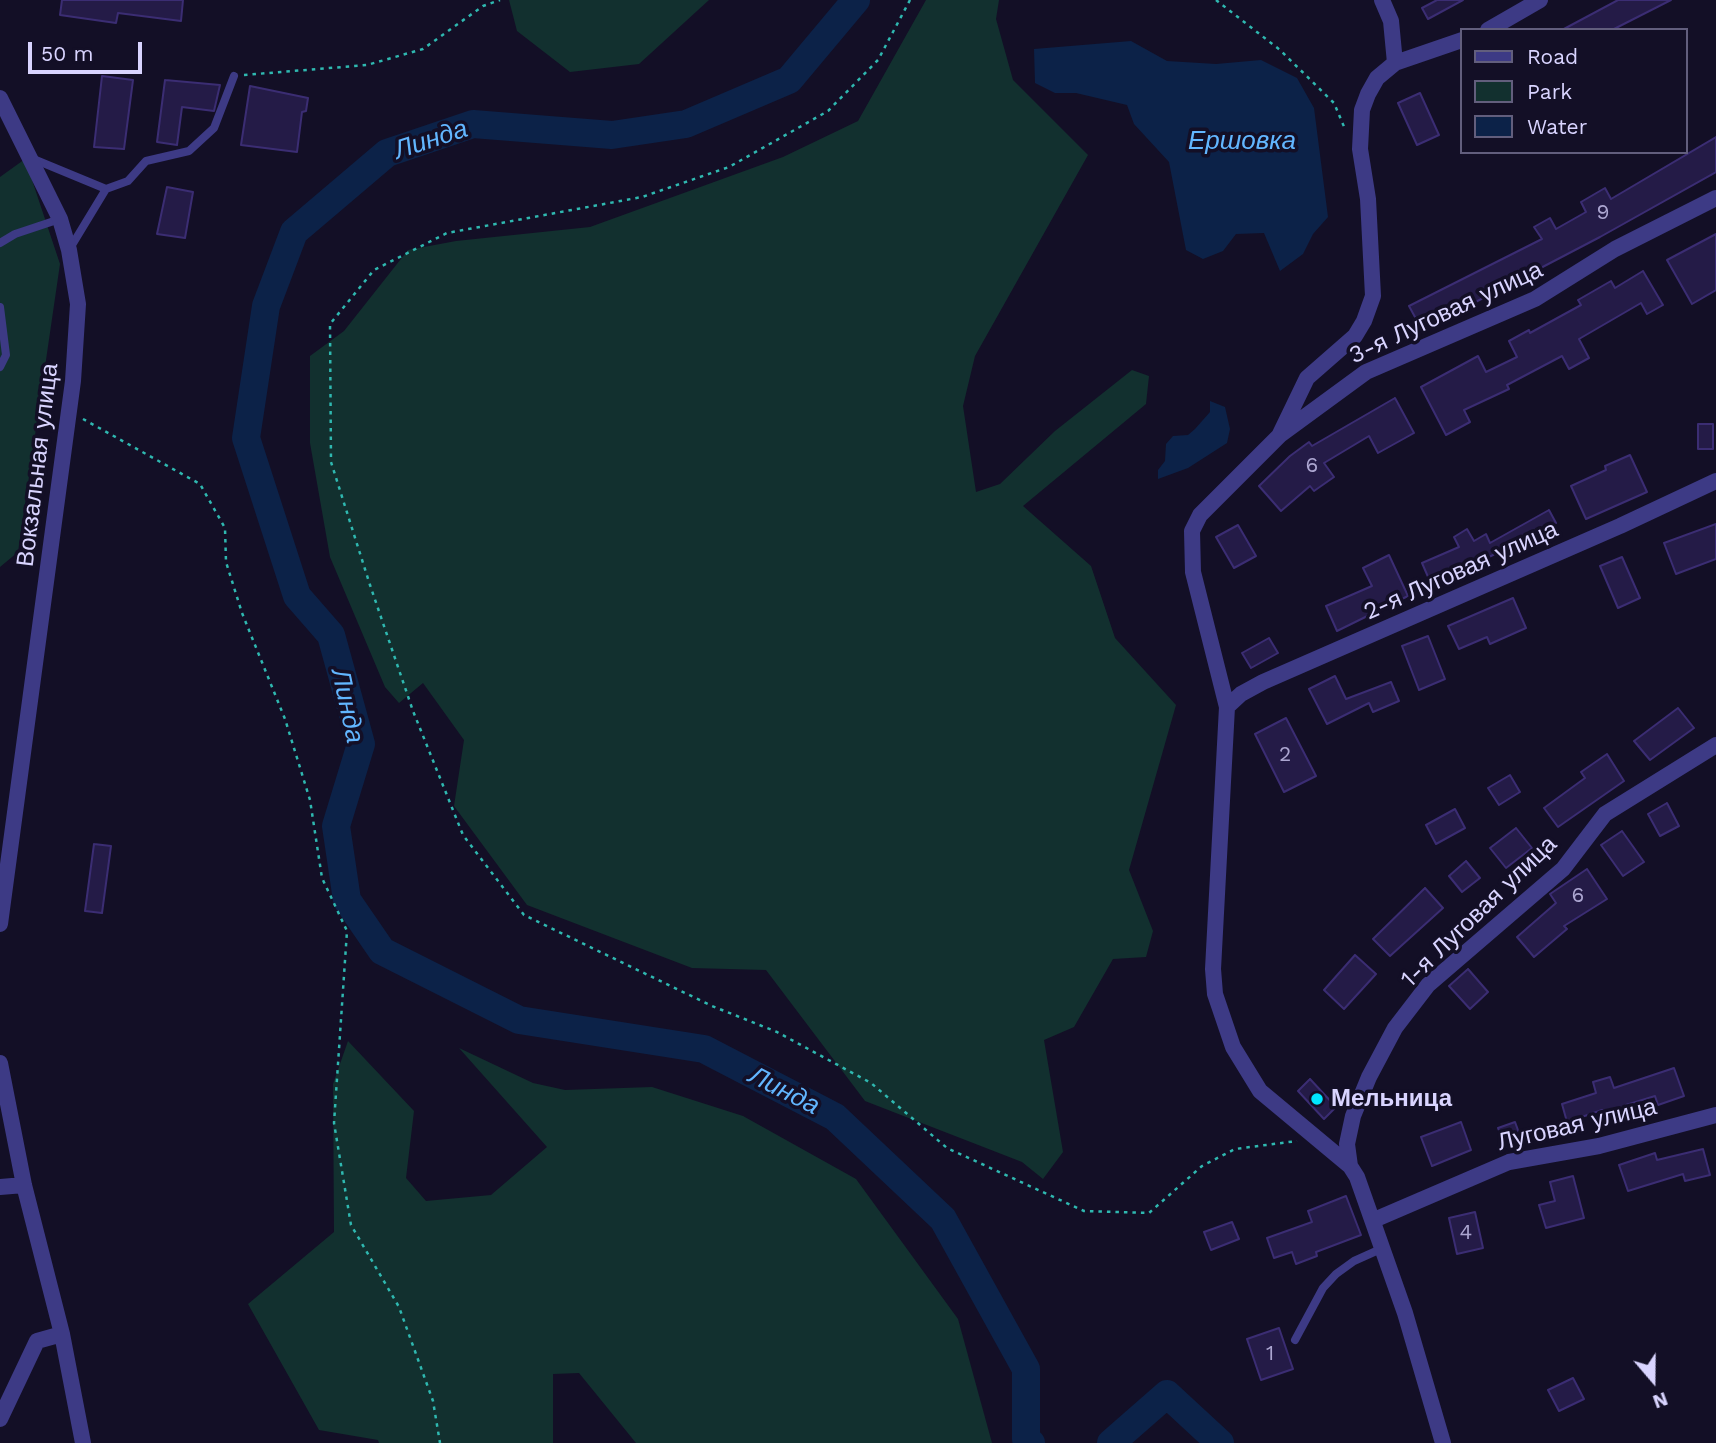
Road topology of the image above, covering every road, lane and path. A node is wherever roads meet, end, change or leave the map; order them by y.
1 (500, 0) edge
2 (910, 0) edge
3 (1216, 0) edge
4 (1382, 0) edge
5 (1541, 0) edge
6 (1492, 28) edge
7 (1460, 41) edge
8 (1395, 63) junction
9 (234, 76) joint
10 (0, 99) edge
11 (1349, 137) dead end
12 (30, 157) junction
13 (106, 189) junction
14 (1716, 198) edge
15 (60, 219) junction
16 (0, 243) edge
17 (69, 250) junction
18 (0, 307) edge
19 (0, 367) edge
20 (69, 411) junction
21 (1280, 435) junction
22 (1716, 481) edge
23 (1227, 707) junction
24 (1716, 745) edge
25 (8, 809) edge
26 (0, 924) edge
27 (0, 1063) edge
28 (1716, 1115) edge
29 (1317, 1139) junction
30 (1350, 1166) junction
31 (24, 1185) junction
32 (0, 1187) edge
33 (1374, 1220) junction
34 (1383, 1248) junction
35 (62, 1335) junction
36 (1295, 1340) dead end
37 (0, 1419) edge
38 (83, 1443) edge
39 (440, 1443) edge
40 (1443, 1443) edge

1 - 9 path
2 - 29 path
3 - 11 path
4 - 8 street
5 - 6 street
7 - 8 street
8 - 21 street
9 - 13 lane
10 - 12 street, Вокзальная улица
12 - 13 lane
12 - 15 street, Вокзальная улица
13 - 17 lane
14 - 21 street, 3-я Луговая улица
15 - 16 lane
15 - 17 street, Вокзальная улица
17 - 20 street, Вокзальная улица
18 - 19 lane
20 - 25 street, Вокзальная улица
20 - 39 path
21 - 23 street, 3-я Луговая улица
22 - 23 street, 2-я Луговая улица
23 - 29 street
24 - 30 street, 1-я Луговая улица
25 - 26 street, Вокзальная улица
27 - 31 street
28 - 33 street, Луговая улица
29 - 30 street
30 - 33 street
31 - 32 street
31 - 35 street
33 - 34 street
34 - 36 lane
34 - 40 street
35 - 37 street
35 - 38 street

